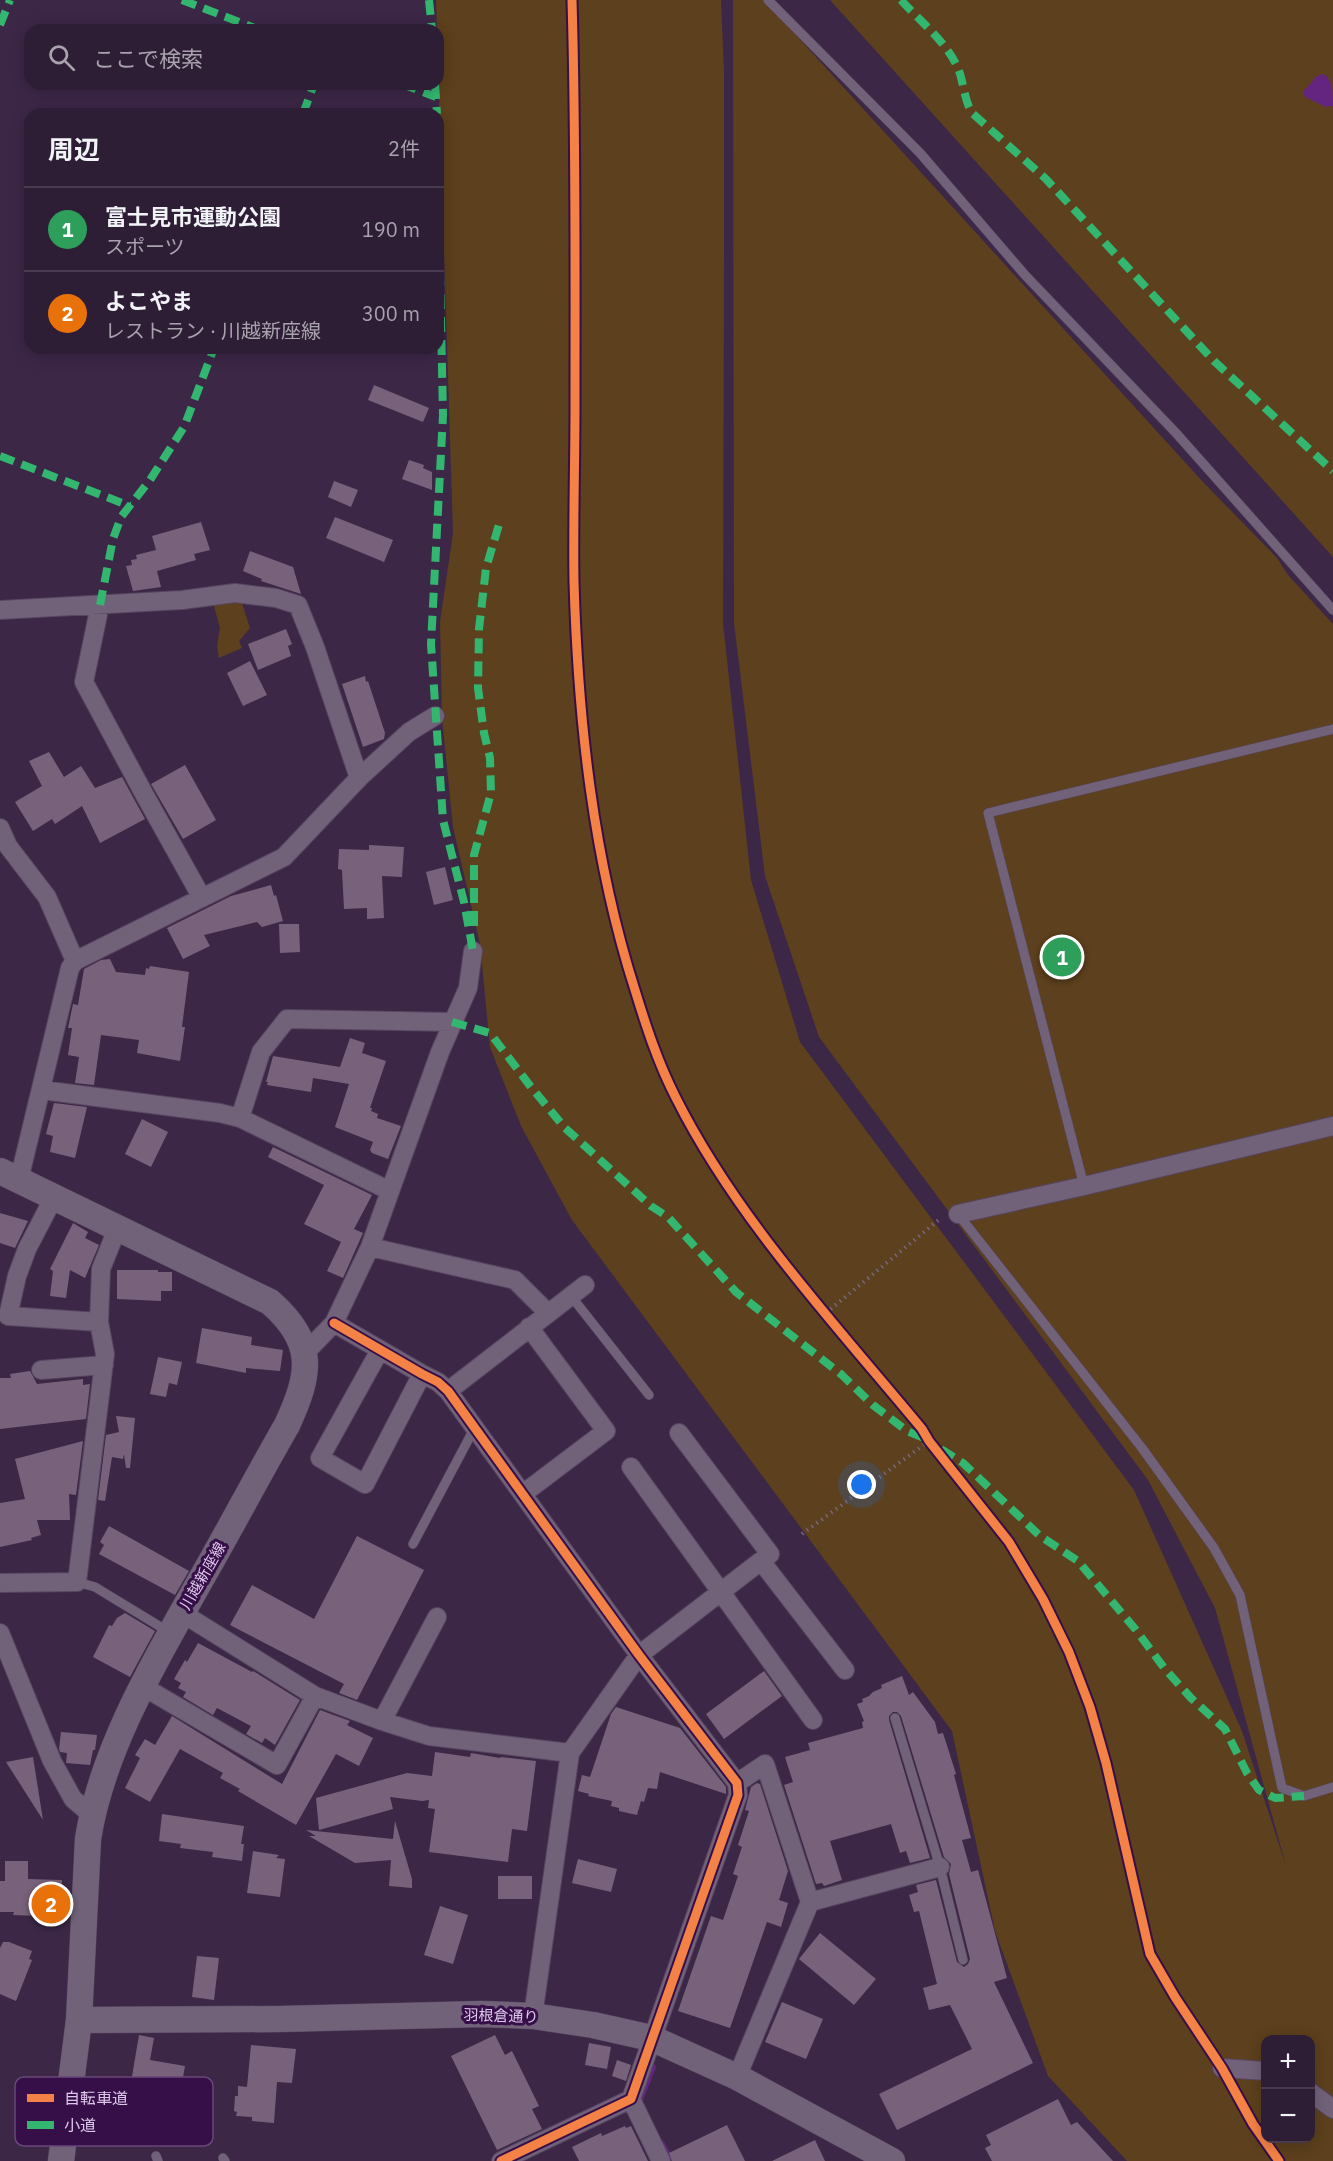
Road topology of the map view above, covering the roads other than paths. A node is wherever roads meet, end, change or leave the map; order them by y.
1 (768, 0) edge
2 (100, 605) junction
3 (0, 610) edge
4 (1333, 610) edge
5 (435, 716) dead end
6 (1333, 729) edge
7 (359, 778) junction
8 (0, 828) edge
9 (202, 898) junction
10 (473, 951) dead end
11 (75, 962) junction
12 (452, 1022) junction
13 (42, 1090) junction
14 (240, 1118) junction
15 (1333, 1126) edge
16 (9, 1176) edge
17 (1084, 1186) junction
18 (390, 1191) junction
19 (54, 1197) junction
20 (950, 1216) joint
21 (117, 1229) junction
22 (370, 1247) junction
23 (578, 1290) joint
24 (548, 1313) junction
25 (4, 1316) edge
26 (99, 1322) junction
27 (334, 1323) junction
28 (529, 1327) junction
29 (380, 1350) junction
30 (305, 1353) junction
31 (104, 1365) junction
32 (41, 1370) dead end
33 (422, 1374) junction
34 (448, 1391) junction
35 (649, 1395) dead end
36 (475, 1427) junction
37 (679, 1434) dead end
38 (631, 1467) dead end
39 (524, 1493) junction
40 (413, 1544) dead end
41 (761, 1561) junction
42 (77, 1582) junction
43 (0, 1583) edge
44 (721, 1592) junction
45 (437, 1617) dead end
46 (176, 1623) junction
47 (0, 1633) edge
48 (639, 1655) junction
49 (845, 1670) dead end
50 (142, 1686) junction
51 (315, 1696) junction
52 (895, 1718) dead end
53 (813, 1720) dead end
54 (382, 1721) junction
55 (570, 1752) junction
56 (737, 1783) junction
57 (1333, 1787) edge
58 (92, 1815) junction
59 (940, 1867) junction
60 (810, 1902) junction
61 (963, 1960) dead end
62 (532, 2016) junction
63 (79, 2020) junction
64 (651, 2038) junction
65 (1222, 2068) dead end
66 (1261, 2071) edge
67 (71, 2077) edge
68 (737, 2077) junction
69 (1315, 2095) edge
70 (631, 2099) junction
71 (1333, 2109) edge
72 (62, 2146) edge
73 (60, 2161) edge
74 (501, 2161) edge
75 (661, 2161) edge
76 (892, 2161) edge

1 - 4 lane
2 - 3 street
2 - 7 street
2 - 9 street
5 - 7 street
6 - 17 lane
7 - 9 street
8 - 11 street
9 - 11 street
10 - 12 street
11 - 13 street
12 - 14 street
12 - 18 street
13 - 14 street
13 - 16 street
14 - 18 street
15 - 17 street
16 - 19 main road, 川越新座線
17 - 20 street
18 - 22 street
19 - 21 main road, 川越新座線
19 - 25 street
20 - 57 lane
21 - 26 street
21 - 30 main road, 川越新座線
22 - 24 street
22 - 27 street
23 - 24 street
23 - 35 lane
24 - 28 street
25 - 26 street
26 - 31 street
27 - 29 street
27 - 30 street
28 - 34 street
28 - 39 street
29 - 33 street
29 - 33 street
30 - 46 main road, 川越新座線
31 - 32 street
31 - 42 street
33 - 34 street
34 - 36 street
36 - 39 street
36 - 40 lane
37 - 41 street
38 - 44 street
39 - 48 street
41 - 44 street
41 - 49 street
42 - 43 street
42 - 46 lane
44 - 48 street
44 - 53 street
45 - 54 street
46 - 50 main road, 川越新座線
46 - 51 street
47 - 58 street
48 - 55 street
48 - 56 street
50 - 51 street
50 - 58 main road, 川越新座線
51 - 54 street
52 - 59 lane
54 - 55 street
55 - 62 street
56 - 60 street
56 - 64 street
58 - 63 main road, 川越新座線
59 - 60 street
59 - 61 lane
60 - 68 street
62 - 63 main road, 羽根倉通り
62 - 64 main road, 羽根倉通り
63 - 67 main road, 川越新座線
64 - 68 main road, 羽根倉通り
64 - 70 street
65 - 66 street
68 - 76 main road, 羽根倉通り
69 - 71 street
70 - 74 street
70 - 75 street
72 - 73 main road, 川越新座線

